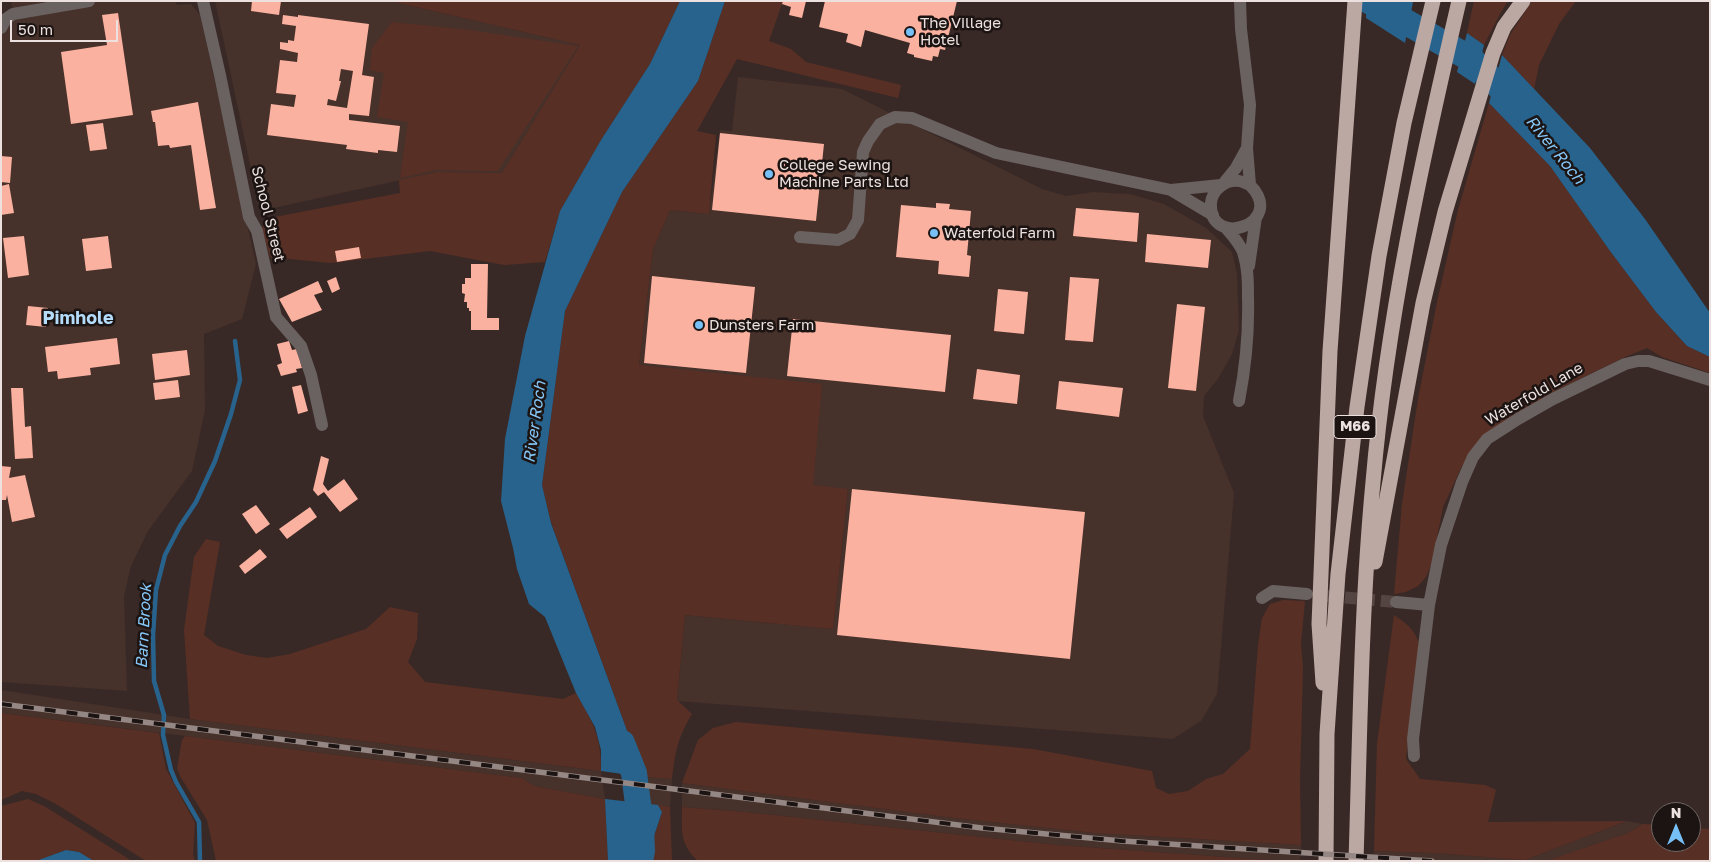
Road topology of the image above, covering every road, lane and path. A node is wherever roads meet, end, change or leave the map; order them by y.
1 (89, 1) edge
2 (203, 1) edge
3 (1240, 1) edge
4 (1355, 1) edge
5 (1433, 1) edge
6 (1459, 1) edge
7 (1524, 1) edge
8 (1, 28) edge
9 (1247, 148) junction
10 (1222, 185) junction
11 (1250, 185) junction
12 (1171, 190) junction
13 (1213, 215) junction
14 (1256, 218) junction
15 (1225, 227) junction
16 (800, 237) dead end
17 (1248, 273) junction
18 (1710, 380) edge
19 (1240, 401) dead end
20 (322, 425) dead end
21 (1307, 594) dead end
22 (1262, 598) dead end
23 (1396, 602) tunnel mouth
24 (1429, 605) junction
25 (1363, 623) junction
26 (1327, 734) junction
27 (1414, 756) dead end
28 (1326, 861) edge
29 (1356, 861) edge

1 - 8 street
2 - 20 street, School Street
3 - 9 street
4 - 26 highway, M66
5 - 26 highway, M66
6 - 25 highway, M66
7 - 25 highway, M66
9 - 10 street
9 - 11 street
10 - 11 street
10 - 12 street
10 - 13 street
11 - 14 street
12 - 13 street
12 - 16 street
13 - 15 street
14 - 15 street
14 - 17 street
15 - 17 street
17 - 19 street
18 - 24 street, Waterfold Lane
21 - 22 street
23 - 24 street
24 - 27 street, Waterfold Lane
25 - 29 highway, M66
26 - 28 highway, M66

